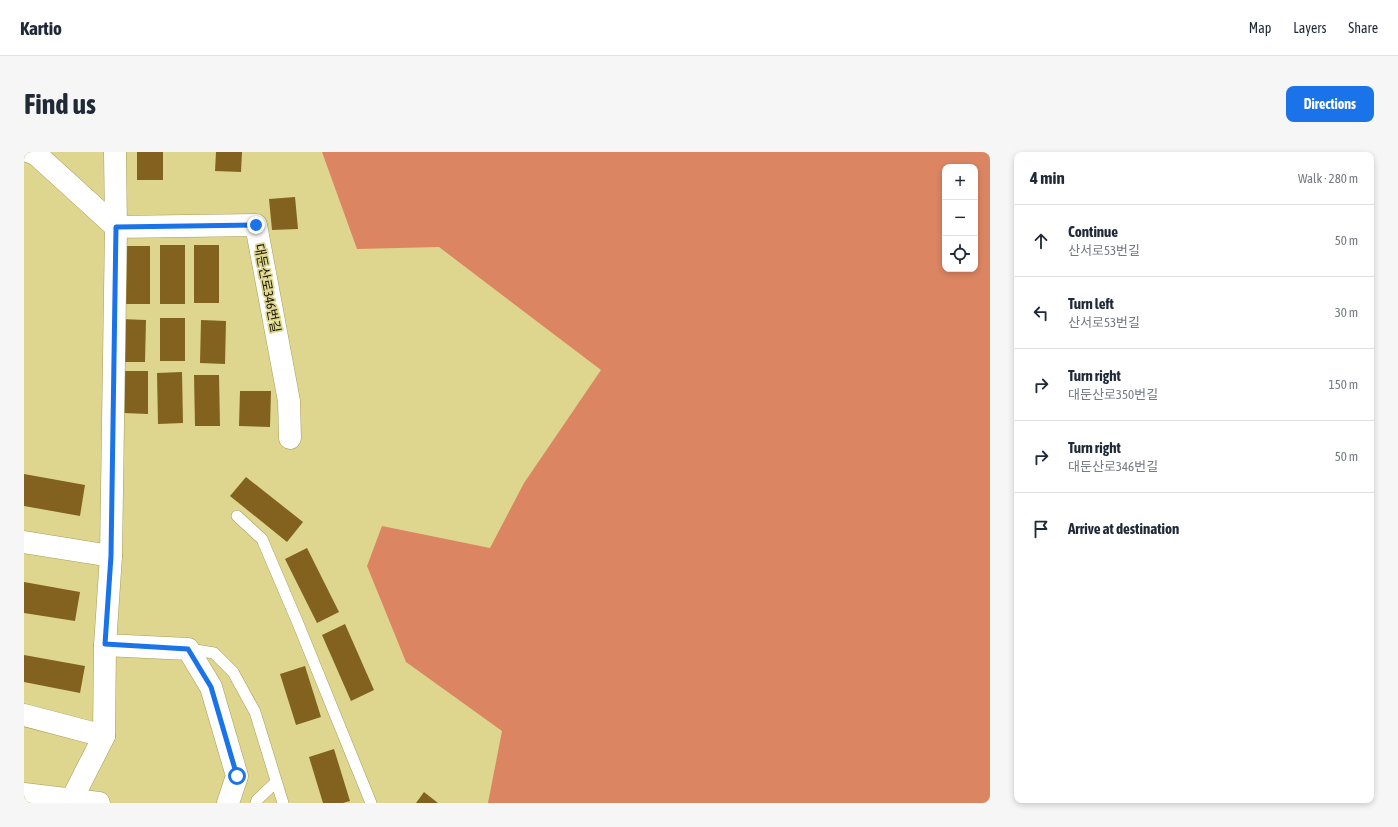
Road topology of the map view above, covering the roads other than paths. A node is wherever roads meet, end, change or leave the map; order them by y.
1 (30, 152) edge
2 (115, 152) edge
3 (116, 227) junction
4 (290, 438) dead end
5 (237, 516) dead end
6 (24, 542) edge
7 (111, 556) junction
8 (105, 644) junction
9 (188, 649) junction
10 (24, 715) edge
11 (104, 736) junction
12 (276, 782) junction
13 (24, 794) edge
14 (71, 801) edge
15 (99, 803) edge
16 (228, 803) edge
17 (256, 803) edge
18 (283, 803) edge
19 (371, 803) edge

1 - 3 street
2 - 3 street
3 - 4 street, 대둔산로346번길
3 - 7 street
5 - 19 lane
6 - 7 street
7 - 8 street
8 - 9 street
8 - 11 street
9 - 12 lane
9 - 16 street
10 - 11 street
11 - 14 street
12 - 17 lane
12 - 18 lane
13 - 14 street
14 - 15 street

